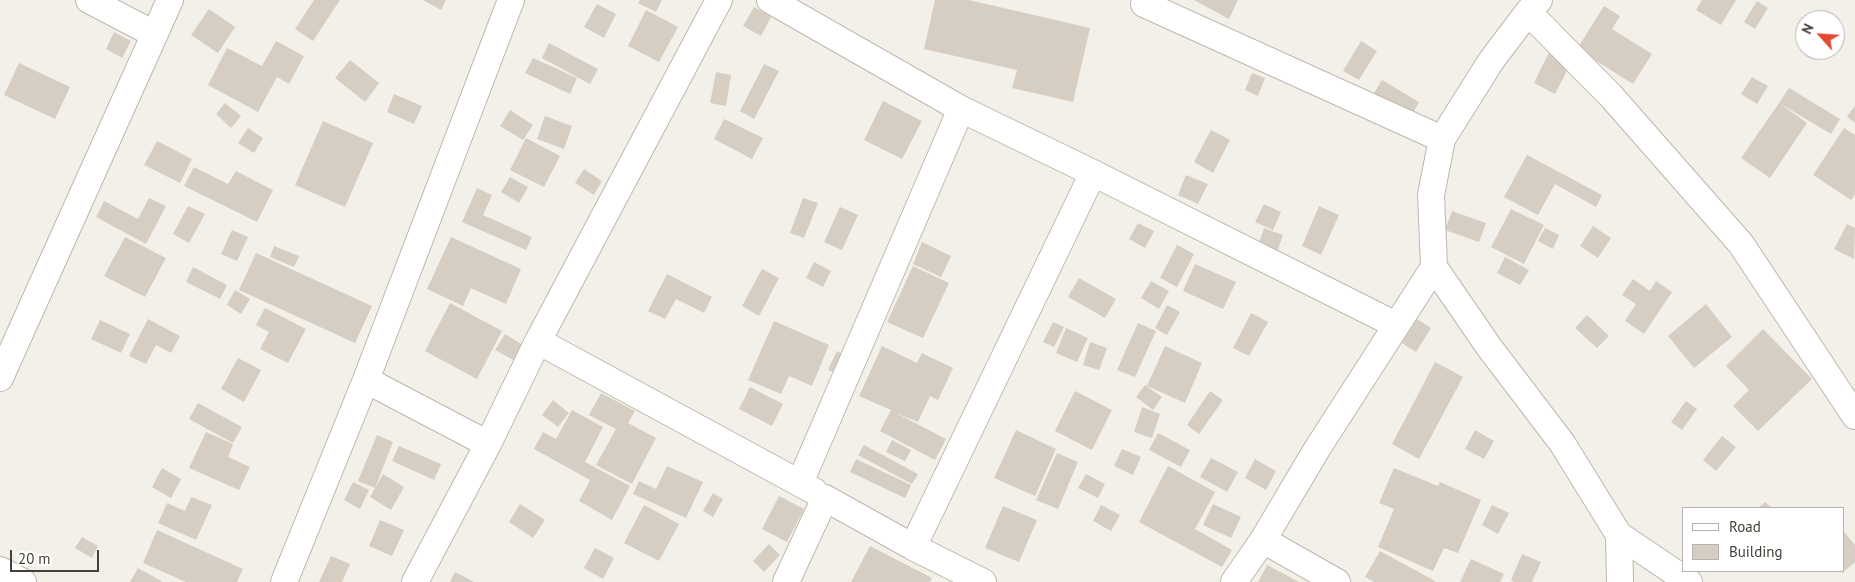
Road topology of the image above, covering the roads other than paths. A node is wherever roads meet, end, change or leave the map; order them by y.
1 (89, 0) edge
2 (170, 0) edge
3 (511, 0) edge
4 (719, 0) edge
5 (770, 0) edge
6 (1142, 1) edge
7 (1534, 6) edge
8 (154, 34) junction
9 (961, 109) junction
10 (1442, 139) junction
11 (1093, 172) junction
12 (1434, 266) junction
13 (1396, 325) junction
14 (538, 341) junction
15 (0, 378) edge
16 (366, 380) junction
17 (1855, 416) edge
18 (488, 444) junction
19 (800, 483) junction
20 (825, 498) junction
21 (1620, 534) junction
22 (1263, 540) junction
23 (913, 546) junction
24 (0, 570) edge
25 (23, 582) edge
26 (284, 582) edge
27 (415, 582) edge
28 (786, 582) edge
29 (983, 582) edge
30 (1234, 582) edge
31 (1337, 582) edge
32 (1620, 582) edge
33 (1689, 582) edge

1 - 8 street
2 - 8 street
3 - 16 street
4 - 14 street
5 - 9 street
6 - 10 street
7 - 10 street
7 - 17 street
8 - 15 street
9 - 11 street
9 - 19 street
10 - 12 street
11 - 13 street
11 - 23 street
12 - 13 street
12 - 21 street
13 - 22 street
14 - 18 street
14 - 19 street
16 - 18 street
16 - 26 street
18 - 27 street
19 - 20 street
20 - 23 street
20 - 28 street
21 - 32 street
21 - 33 street
22 - 30 street
22 - 31 street
23 - 29 street
24 - 25 street

